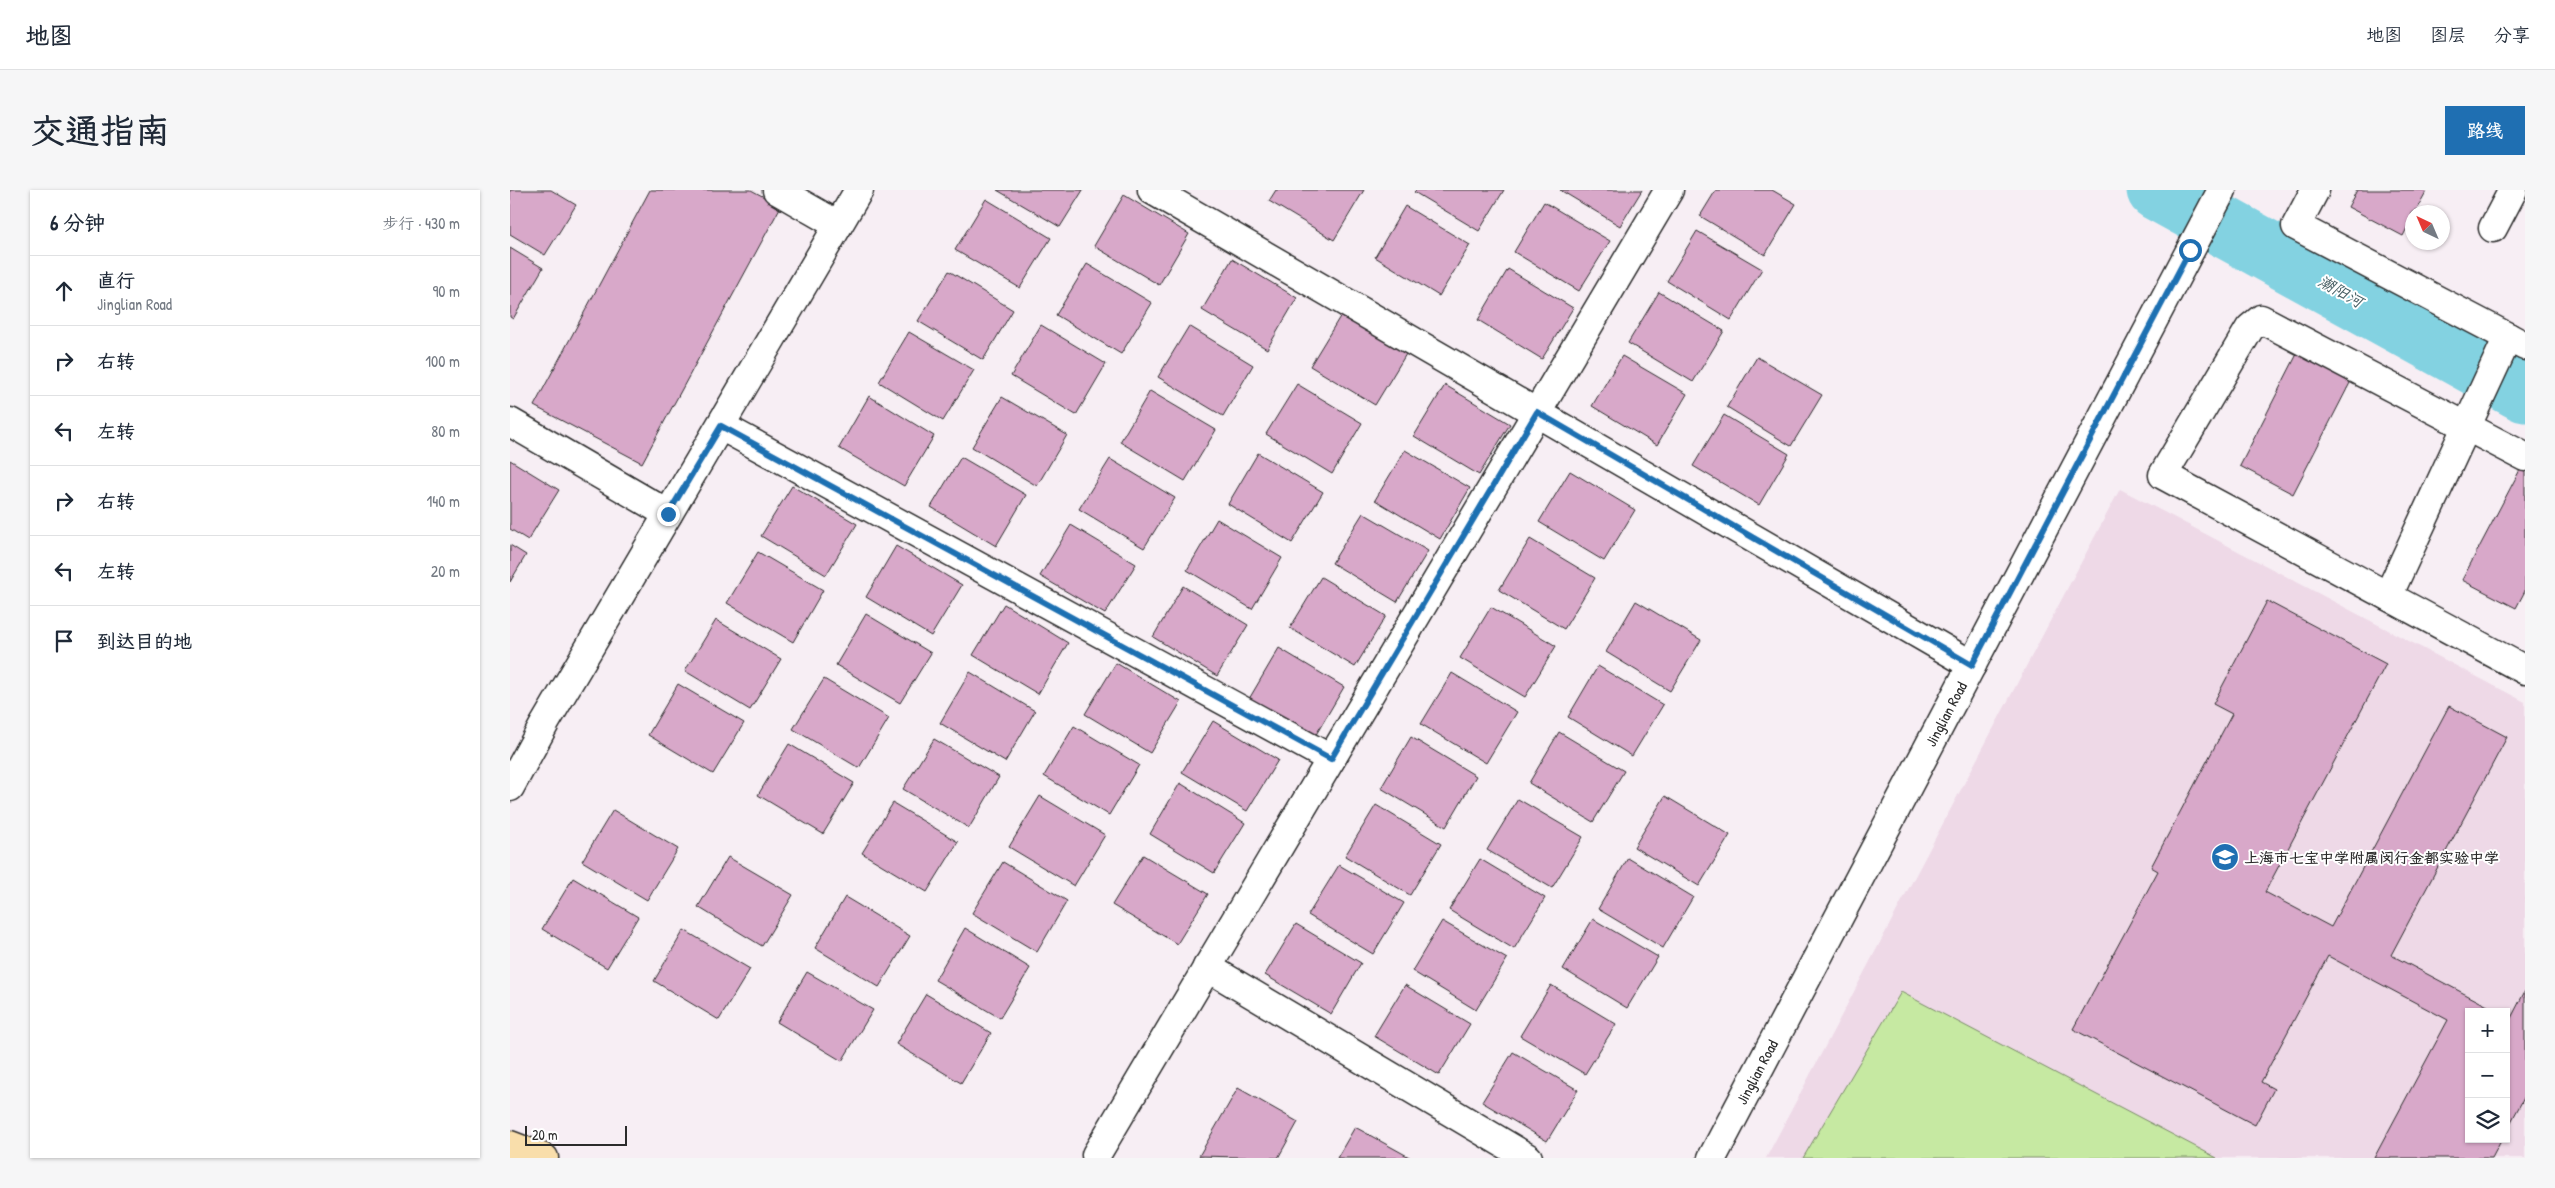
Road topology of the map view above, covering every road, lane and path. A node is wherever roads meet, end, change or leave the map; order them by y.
1 (776, 190) edge
2 (859, 190) edge
3 (1152, 190) edge
4 (1669, 190) edge
5 (2315, 190) edge
6 (2513, 190) edge
7 (2221, 191) edge
8 (838, 226) junction
9 (2493, 228) dead end
10 (2516, 342) edge
11 (1537, 412) junction
12 (2469, 419) junction
13 (510, 422) edge
14 (721, 426) junction
15 (2525, 457) edge
16 (668, 514) junction
17 (2388, 596) junction
18 (1972, 665) junction
19 (2525, 670) edge
20 (1331, 759) junction
21 (510, 787) edge
22 (1207, 967) junction
23 (510, 1145) edge
24 (1096, 1155) dead end
25 (544, 1158) edge
26 (1528, 1158) edge
27 (1712, 1158) edge

1 - 8 street
2 - 8 street
3 - 11 street
4 - 11 street
5 - 10 street
6 - 9 street
7 - 18 street, Jinglian Road
8 - 14 street
10 - 12 street
11 - 18 street
11 - 20 street
12 - 15 street
12 - 17 street
12 - 17 street
13 - 16 street
14 - 16 street
14 - 20 street
16 - 21 street
17 - 19 street
18 - 27 street, Jinglian Road
20 - 22 street
22 - 24 street
22 - 26 street
23 - 25 main road

